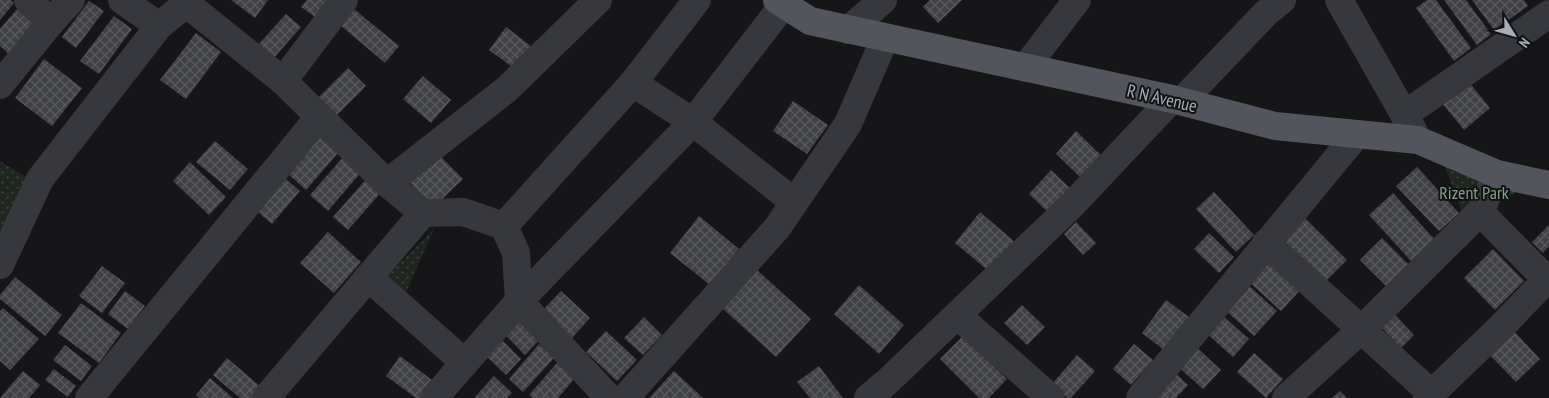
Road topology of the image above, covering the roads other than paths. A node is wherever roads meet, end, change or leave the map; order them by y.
1 (28, 0) edge
2 (71, 0) edge
3 (122, 0) edge
4 (344, 0) edge
5 (598, 0) edge
6 (697, 0) edge
7 (883, 0) edge
8 (1077, 0) edge
9 (1282, 0) edge
10 (1339, 0) edge
11 (189, 2) edge
12 (781, 2) edge
13 (1549, 14) edge
14 (51, 22) junction
15 (159, 26) junction
16 (848, 30) junction
17 (884, 38) junction
18 (1025, 68) junction
19 (283, 80) junction
20 (634, 83) junction
21 (0, 85) edge
22 (1177, 100) junction
23 (1404, 115) junction
24 (319, 117) junction
25 (693, 122) junction
26 (1357, 134) junction
27 (1418, 140) junction
28 (1496, 174) junction
29 (387, 183) junction
30 (1549, 186) edge
31 (794, 202) junction
32 (1480, 212) junction
33 (423, 213) junction
34 (504, 226) junction
35 (1266, 244) junction
36 (0, 265) edge
37 (368, 277) junction
38 (1548, 279) edge
39 (519, 301) junction
40 (958, 316) junction
41 (1362, 328) junction
42 (465, 363) junction
43 (1430, 396) edge
44 (89, 398) edge
45 (266, 398) edge
46 (434, 398) edge
47 (609, 398) edge
48 (625, 398) edge
49 (868, 398) edge
50 (1051, 398) edge
51 (1140, 398) edge
52 (1286, 398) edge

1 - 14 street
2 - 14 street
3 - 15 street
4 - 19 street
5 - 29 street
6 - 20 street
7 - 16 street
8 - 18 street
9 - 22 street
10 - 23 street
11 - 15 street
11 - 19 street
12 - 16 main road, R N Avenue
12 - 25 street
13 - 23 street
14 - 21 street
15 - 36 street
16 - 17 main road, R N Avenue
17 - 18 main road, R N Avenue
17 - 31 street
18 - 22 main road, R N Avenue
19 - 24 street
20 - 25 street
20 - 34 street
22 - 26 main road, R N Avenue
22 - 40 street
23 - 27 street
24 - 29 street
24 - 44 street
25 - 31 street
25 - 39 street
26 - 27 main road, R N Avenue
26 - 35 street
27 - 28 main road, R N Avenue
28 - 30 main road, R N Avenue
28 - 32 street
29 - 33 street
31 - 48 street
32 - 38 street
32 - 41 street
33 - 34 street
33 - 37 street
34 - 39 street
35 - 41 street
35 - 51 street
37 - 42 street
37 - 45 street
38 - 43 street
39 - 42 street
39 - 47 street
40 - 49 street
40 - 50 street
41 - 43 street
41 - 52 street
42 - 46 street

